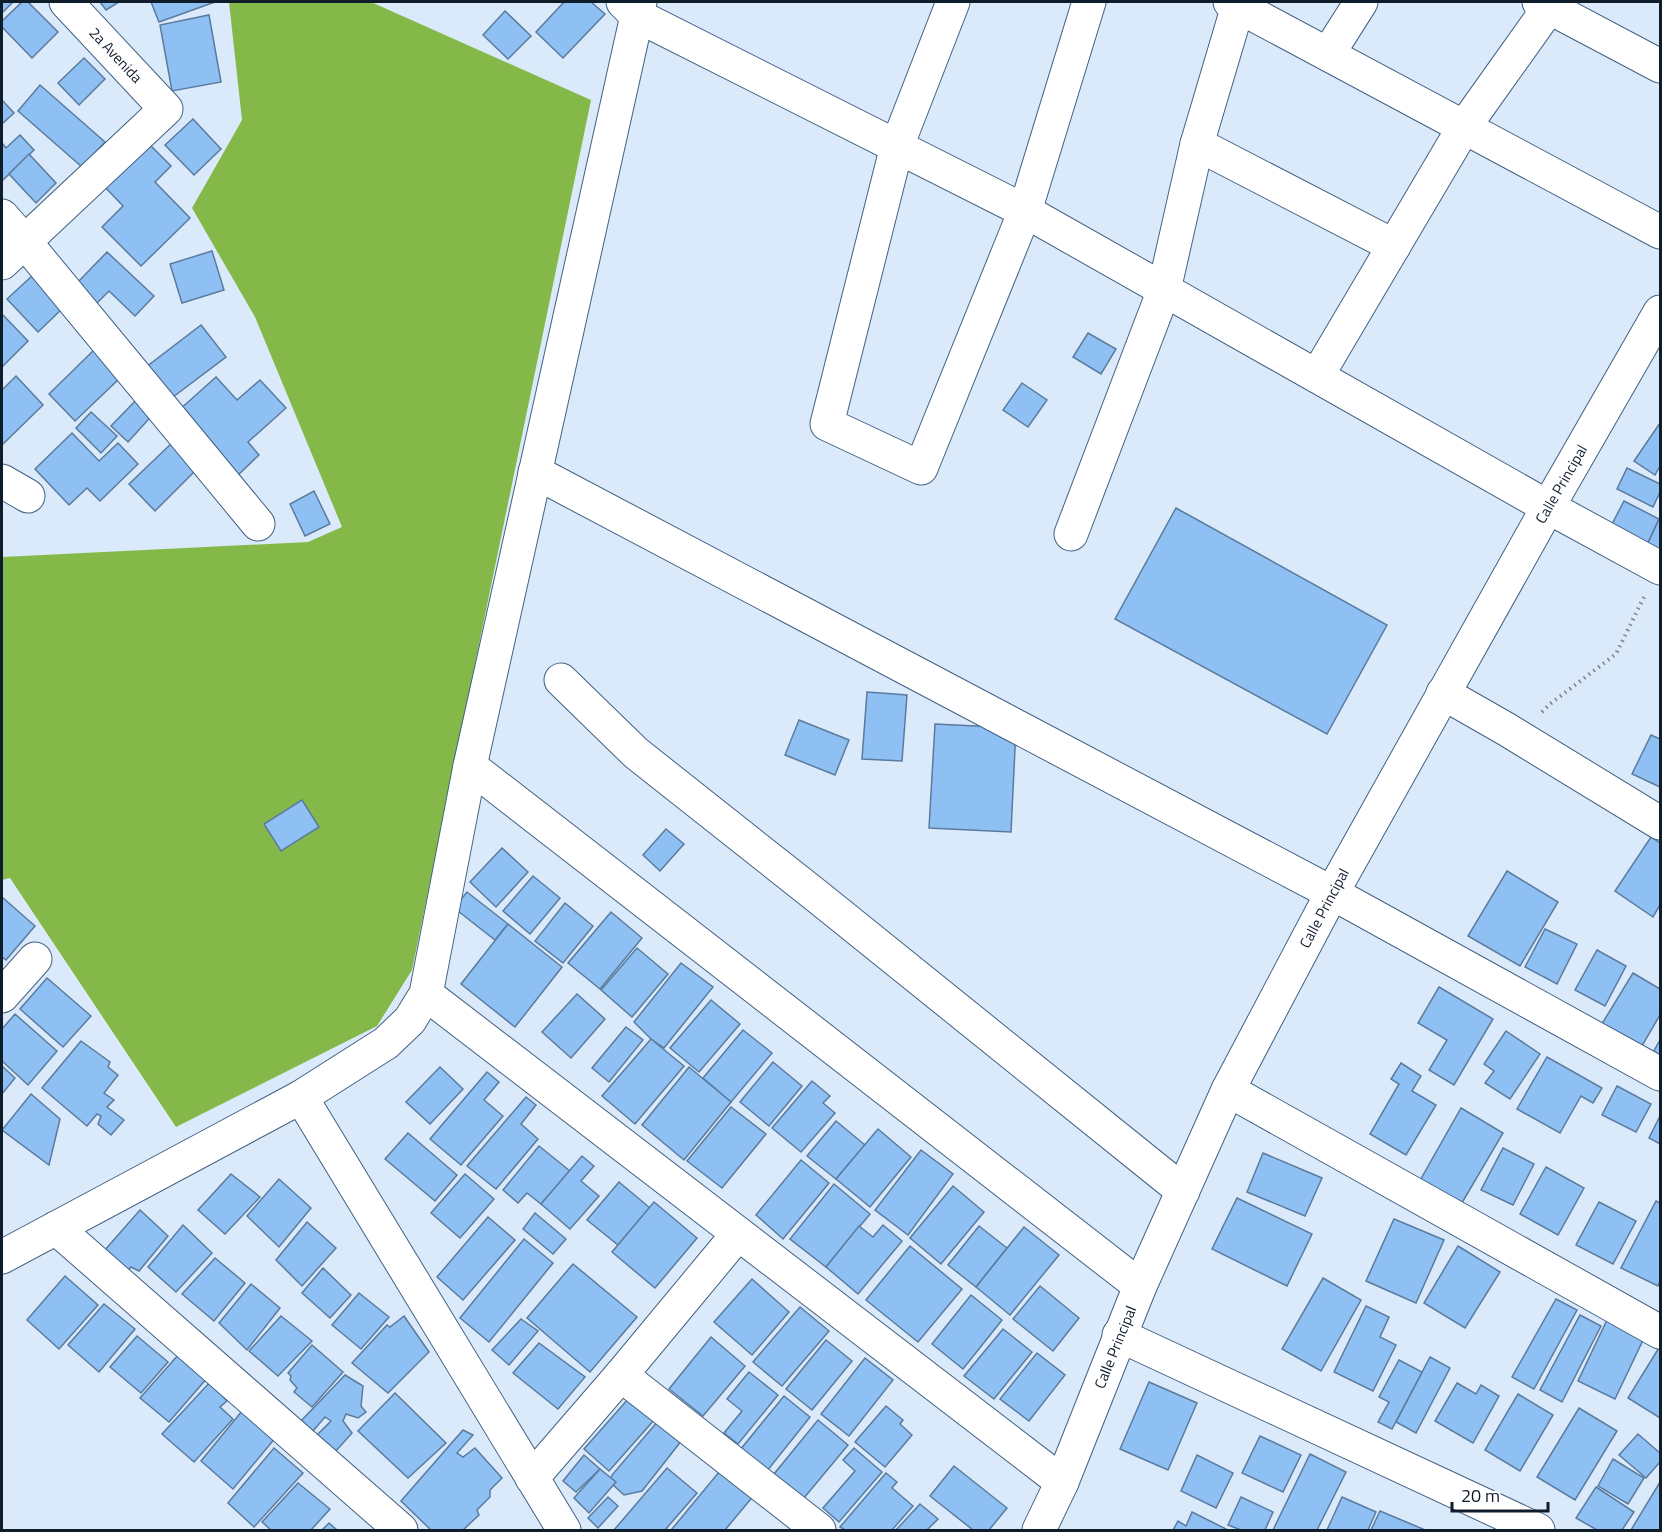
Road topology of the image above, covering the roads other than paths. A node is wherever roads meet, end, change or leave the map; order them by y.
1 (66, 2) edge
2 (953, 2) edge
3 (1089, 2) edge
4 (1361, 2) edge
5 (1547, 3) edge
6 (1234, 4) edge
7 (633, 6) edge
8 (1328, 54) junction
9 (1660, 66) edge
10 (1464, 127) junction
11 (1197, 144) junction
12 (897, 146) junction
13 (1025, 211) junction
14 (2, 216) edge
15 (1660, 232) edge
16 (1394, 246) junction
17 (13, 252) edge
18 (1164, 290) junction
19 (1660, 312) edge
20 (1317, 376) junction
21 (535, 472) junction
22 (1548, 507) junction
23 (258, 524) dead end
24 (1071, 534) dead end
25 (1660, 567) edge
26 (561, 680) dead end
27 (1443, 693) junction
28 (470, 766) junction
29 (1660, 823) edge
30 (1332, 893) junction
31 (35, 959) dead end
32 (426, 994) junction
33 (2, 996) edge
34 (1660, 1074) edge
35 (1228, 1090) junction
36 (301, 1096) junction
37 (1183, 1191) junction
38 (56, 1228) junction
39 (738, 1233) junction
40 (2, 1257) edge
41 (1140, 1286) junction
42 (1660, 1332) edge
43 (1119, 1335) junction
44 (621, 1376) junction
45 (532, 1478) junction
46 (1062, 1482) junction
47 (401, 1530) edge
48 (564, 1530) edge
49 (819, 1530) edge
50 (1039, 1530) edge
51 (1538, 1530) edge

1 - 17 street, 2a Avenida
2 - 12 street
3 - 13 street
4 - 8 street
5 - 9 street
5 - 10 street
6 - 8 street
6 - 11 street
7 - 12 street
7 - 21 street
8 - 10 street
10 - 15 street
10 - 16 street
11 - 16 street
11 - 18 street
12 - 13 street
12 - 13 street
13 - 18 street
14 - 17 street
16 - 20 street
17 - 23 street
18 - 20 street
18 - 24 street
19 - 22 street, Calle Principal
20 - 22 street
21 - 28 street
21 - 30 street
22 - 25 street
22 - 27 street, Calle Principal
26 - 37 street
27 - 29 street
27 - 30 street, Calle Principal
28 - 32 street
28 - 41 street
30 - 34 street
30 - 35 street, Calle Principal
31 - 33 street
32 - 36 street
32 - 39 street
35 - 37 street, Calle Principal
35 - 42 street
36 - 38 street
36 - 45 street
37 - 41 street, Calle Principal
38 - 40 street
38 - 47 street
39 - 44 street
39 - 46 street
41 - 43 street, Calle Principal
43 - 46 street, Calle Principal
43 - 51 street
44 - 45 street
44 - 49 street
45 - 48 street
46 - 50 street, Calle Principal

